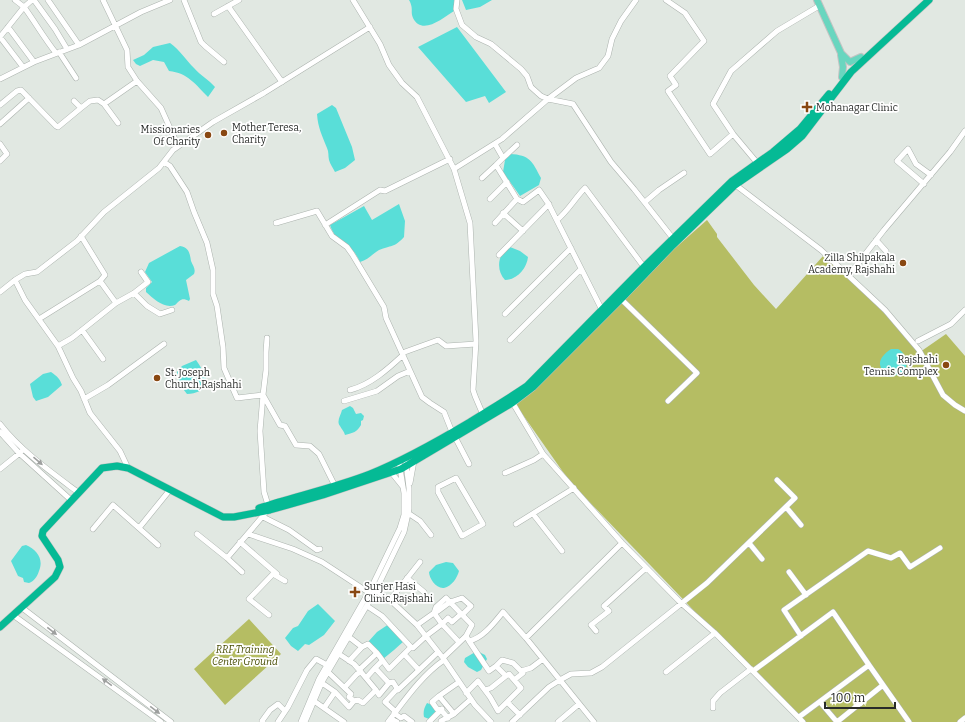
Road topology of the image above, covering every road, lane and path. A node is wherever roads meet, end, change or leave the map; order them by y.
1 (15, 0) edge
2 (33, 0) edge
3 (48, 0) edge
4 (103, 0) edge
5 (170, 0) edge
6 (184, 0) edge
7 (239, 0) edge
8 (353, 0) edge
9 (456, 0) edge
10 (636, 0) edge
11 (666, 0) edge
12 (817, 0) edge
13 (922, 0) edge
14 (928, 0) edge
15 (156, 2) edge
16 (228, 6) junction
17 (820, 6) junction
18 (24, 7) junction
19 (214, 14) dead end
20 (116, 25) junction
21 (370, 27) junction
22 (8, 28) junction
23 (0, 37) edge
24 (79, 45) junction
25 (67, 49) junction
26 (57, 52) junction
27 (841, 53) junction
28 (861, 57) junction
29 (34, 62) junction
30 (224, 62) dead end
31 (23, 67) junction
32 (842, 77) junction
33 (0, 78) edge
34 (76, 78) dead end
35 (137, 81) junction
36 (282, 82) junction
37 (29, 98) junction
38 (548, 99) junction
39 (74, 101) dead end
40 (104, 104) junction
41 (0, 105) edge
42 (81, 108) junction
43 (118, 123) dead end
44 (0, 124) edge
45 (965, 131) edge
46 (733, 134) junction
47 (0, 144) edge
48 (495, 144) junction
49 (517, 145) dead end
50 (178, 146) junction
51 (450, 158) junction
52 (503, 158) junction
53 (0, 161) edge
54 (164, 162) junction
55 (759, 164) junction
56 (496, 165) junction
57 (454, 169) junction
58 (684, 173) dead end
59 (931, 175) junction
60 (482, 178) dead end
61 (507, 182) junction
62 (734, 183) junction
63 (924, 184) junction
64 (517, 198) junction
65 (490, 199) dead end
66 (644, 202) junction
67 (549, 204) junction
68 (503, 214) junction
69 (557, 220) junction
70 (276, 223) dead end
71 (495, 223) dead end
72 (325, 225) junction
73 (523, 230) junction
74 (81, 236) junction
75 (674, 240) junction
76 (876, 240) junction
77 (571, 248) junction
78 (886, 251) dead end
79 (499, 255) dead end
80 (644, 267) junction
81 (581, 269) junction
82 (141, 272) dead end
83 (849, 275) junction
84 (15, 280) junction
85 (100, 281) junction
86 (0, 292) edge
87 (134, 293) junction
88 (619, 297) junction
89 (116, 303) junction
90 (172, 310) dead end
91 (602, 310) junction
92 (965, 310) edge
93 (506, 314) dead end
94 (39, 319) junction
95 (82, 330) junction
96 (267, 338) dead end
97 (510, 340) dead end
98 (918, 341) dead end
99 (164, 344) dead end
100 (476, 344) junction
101 (58, 346) junction
102 (402, 354) junction
103 (103, 359) dead end
104 (410, 371) junction
105 (350, 390) dead end
106 (263, 395) junction
107 (84, 399) junction
108 (344, 401) dead end
109 (511, 401) junction
110 (668, 401) dead end
111 (965, 411) edge
112 (484, 417) junction
113 (0, 424) edge
114 (0, 432) edge
115 (454, 434) junction
116 (24, 448) junction
117 (19, 453) junction
118 (543, 454) junction
119 (414, 461) junction
120 (403, 464) junction
121 (469, 464) dead end
122 (128, 468) junction
123 (0, 469) edge
124 (391, 472) junction
125 (505, 473) dead end
126 (777, 480) dead end
127 (406, 487) junction
128 (438, 487) joint
129 (336, 488) junction
130 (574, 488) junction
131 (169, 491) junction
132 (78, 493) junction
133 (72, 500) junction
134 (786, 507) junction
135 (268, 508) junction
136 (408, 513) junction
137 (533, 514) junction
138 (263, 516) junction
139 (516, 524) dead end
140 (801, 525) dead end
141 (139, 528) junction
142 (94, 529) dead end
143 (197, 534) dead end
144 (248, 534) junction
145 (431, 535) dead end
146 (240, 542) junction
147 (622, 543) junction
148 (749, 543) junction
149 (158, 545) dead end
150 (940, 548) dead end
151 (320, 549) dead end
152 (562, 551) dead end
153 (227, 558) junction
154 (762, 559) dead end
155 (420, 562) dead end
156 (646, 568) junction
157 (242, 572) dead end
158 (789, 572) dead end
159 (407, 578) junction
160 (372, 591) junction
161 (424, 592) dead end
162 (806, 595) junction
163 (390, 600) junction
164 (450, 602) junction
165 (681, 603) junction
166 (367, 606) junction
167 (23, 608) junction
168 (434, 613) junction
169 (461, 614) junction
170 (269, 615) dead end
171 (14, 616) junction
172 (442, 624) junction
173 (417, 625) junction
174 (0, 627) edge
175 (596, 631) dead end
176 (0, 632) edge
177 (715, 633) junction
178 (426, 636) junction
179 (801, 636) junction
180 (349, 637) junction
181 (526, 638) junction
182 (468, 639) junction
183 (459, 642) junction
184 (362, 647) junction
185 (411, 648) junction
186 (438, 652) junction
187 (377, 653) junction
188 (339, 654) junction
189 (404, 654) junction
190 (444, 659) junction
191 (543, 659) junction
192 (349, 661) junction
193 (382, 661) junction
194 (327, 665) junction
195 (869, 665) junction
196 (496, 666) junction
197 (375, 668) junction
198 (418, 670) junction
199 (752, 670) junction
200 (360, 671) junction
201 (328, 672) junction
202 (521, 672) junction
203 (666, 672) dead end
204 (506, 676) junction
205 (366, 678) junction
206 (514, 680) junction
207 (560, 680) junction
208 (459, 682) junction
209 (322, 683) junction
210 (389, 683) junction
211 (883, 685) junction
212 (343, 686) junction
213 (397, 688) junction
214 (485, 690) junction
215 (334, 692) junction
216 (378, 692) junction
217 (466, 693) junction
218 (439, 696) junction
219 (471, 699) junction
220 (314, 701) junction
221 (354, 702) junction
222 (385, 702) junction
223 (507, 702) junction
224 (820, 702) junction
225 (579, 704) junction
226 (446, 706) junction
227 (324, 708) junction
228 (713, 708) dead end
229 (441, 710) junction
230 (285, 711) junction
231 (395, 712) junction
232 (454, 714) junction
233 (518, 716) junction
234 (799, 717) junction
235 (448, 718) junction
236 (965, 718) edge
237 (389, 720) edge
238 (341, 721) edge
239 (161, 722) edge
240 (171, 722) edge
241 (263, 722) edge
242 (278, 722) edge
243 (301, 722) edge
244 (305, 722) edge
245 (397, 722) edge
246 (412, 722) edge
247 (429, 722) edge
248 (441, 722) edge
249 (491, 722) edge
250 (512, 722) edge
251 (520, 722) edge
252 (558, 722) edge
253 (594, 722) edge
254 (804, 722) edge
255 (909, 722) edge
256 (960, 722) edge

1 - 18 street
2 - 18 street
2 - 25 street
3 - 24 street
4 - 20 street
5 - 15 street
6 - 30 street
7 - 16 street
8 - 21 street
9 - 38 street
10 - 38 street
11 - 46 street
12 - 17 main road
13 - 28 highway
14 - 55 highway
15 - 20 street
16 - 19 street
16 - 36 street
17 - 27 main road
17 - 46 street
18 - 22 street
18 - 26 street
20 - 24 street
20 - 35 street
21 - 36 street
21 - 51 street
22 - 23 street
22 - 29 street
23 - 31 street
24 - 25 street
25 - 26 street
26 - 29 street
26 - 34 street
27 - 28 main road
27 - 32 main road
28 - 32 highway
29 - 31 street
31 - 33 street
32 - 55 highway
35 - 40 street
35 - 50 street
36 - 50 street
37 - 41 street
37 - 42 street
37 - 44 street
38 - 48 street
38 - 66 street
39 - 42 street
40 - 42 street
40 - 43 street
45 - 59 street
46 - 55 street
47 - 53 street
48 - 52 street
48 - 57 street
49 - 52 street
50 - 54 street
51 - 57 street
51 - 72 street
52 - 56 street
54 - 74 street
54 - 106 street
55 - 62 highway
56 - 60 street
56 - 61 street
57 - 100 street
58 - 66 street
59 - 63 street
59 - 63 street
61 - 64 street
61 - 65 street
62 - 75 highway
62 - 83 street
63 - 76 street
64 - 67 street
64 - 68 street
66 - 75 street
67 - 69 street
67 - 73 street
68 - 71 street
68 - 73 street
69 - 77 street
69 - 80 street
70 - 72 street
72 - 102 street
73 - 79 street
74 - 84 street
74 - 85 street
75 - 80 highway
75 - 88 highway
76 - 78 street
76 - 83 street
77 - 81 street
77 - 93 street
80 - 88 highway
81 - 91 street
81 - 97 street
82 - 87 street
83 - 111 street
84 - 86 street
84 - 94 street
85 - 89 street
85 - 94 street
87 - 89 street
87 - 90 street
88 - 91 highway
88 - 109 highway
88 - 110 street
89 - 95 street
91 - 109 highway
92 - 98 street
94 - 101 street
95 - 101 street
95 - 103 street
96 - 106 street
99 - 107 street
100 - 102 street
100 - 112 street
101 - 107 street
102 - 104 street
102 - 105 street
104 - 108 street
104 - 115 street
106 - 129 street
106 - 135 street
107 - 122 street
109 - 112 highway
109 - 118 street
112 - 115 highway
113 - 116 street
114 - 117 street
115 - 119 highway
115 - 120 highway
115 - 121 street
116 - 117 street
116 -> 132 street
117 - 123 street
117 - 133 street
118 - 125 street
118 - 130 street
119 - 120 highway
119 - 127 street
120 - 124 highway
120 - 127 street
120 - 129 highway
122 - 131 highway
122 - 132 highway
124 - 127 street
124 - 129 highway
126 - 134 street
127 - 136 street
127 - 160 street
128 - 128 street
129 - 135 highway
130 - 137 street
130 - 147 street
131 - 135 highway
131 - 141 street
132 - 133 highway
133 - 167 highway
134 - 140 street
134 - 148 street
135 - 138 street
136 - 145 street
136 - 160 street
137 - 139 street
137 - 152 street
138 - 144 street
138 - 151 street
141 - 142 street
141 - 149 street
143 - 153 street
144 - 146 street
144 - 160 street
146 - 153 street
146 - 170 street
147 - 156 street
147 - 181 street
148 - 154 street
148 - 165 street
150 - 162 street
153 - 157 street
155 - 159 street
156 - 165 street
156 - 175 street
158 - 162 street
159 - 161 street
159 - 163 street
160 - 163 street
160 - 166 street
160 - 194 street
162 - 179 street
163 - 173 street
164 - 168 street
164 - 169 street
164 - 169 street
165 - 177 street
165 - 207 street
166 - 180 street
166 - 185 street
167 - 171 highway
167 -> 240 street
168 - 172 street
168 - 173 street
169 - 172 street
169 - 182 street
171 - 174 highway
171 - 176 highway
239 -> 171 street
172 - 178 street
172 - 183 street
173 - 178 street
177 - 199 street
177 - 203 street
178 - 185 street
178 - 186 street
179 - 195 street
179 - 199 street
180 - 184 street
180 - 188 street
181 - 182 street
181 - 191 street
182 - 183 street
182 - 196 street
183 - 190 street
184 - 187 street
184 - 192 street
185 - 189 street
186 - 190 street
186 - 198 street
187 - 193 street
187 - 200 street
188 - 192 street
188 - 201 street
189 - 193 street
189 - 198 street
190 - 208 street
190 - 231 street
191 - 202 street
191 - 207 street
192 - 200 street
193 - 197 street
194 - 230 street
194 - 243 street
195 - 211 street
195 - 224 street
196 - 202 street
196 - 204 street
197 - 205 street
197 - 210 street
198 - 213 street
199 - 228 street
199 - 234 street
200 - 205 street
200 - 212 street
201 - 209 street
201 - 212 street
202 - 206 street
204 - 206 street
204 - 214 street
205 - 216 street
206 - 223 street
207 - 225 street
207 - 233 street
208 - 217 street
208 - 218 street
209 - 215 street
209 - 220 street
210 - 213 street
210 - 216 street
211 - 224 street
211 - 255 street
212 - 215 street
212 - 221 street
213 - 222 street
214 - 217 street
214 - 223 street
215 - 221 street
215 - 227 street
216 - 221 street
216 - 222 street
217 - 219 street
218 - 226 street
218 - 229 street
219 - 232 street
219 - 249 street
220 - 227 street
220 - 244 street
222 - 231 street
223 - 233 street
224 - 234 street
225 - 252 street
225 - 253 street
226 - 229 street
226 - 232 street
227 - 238 street
229 - 235 street
229 - 247 street
230 - 241 street
230 - 242 street
231 - 237 street
231 - 246 street
232 - 235 street
233 - 250 street
233 - 251 street
234 - 254 street
235 - 248 street
236 - 256 street
237 - 245 street

